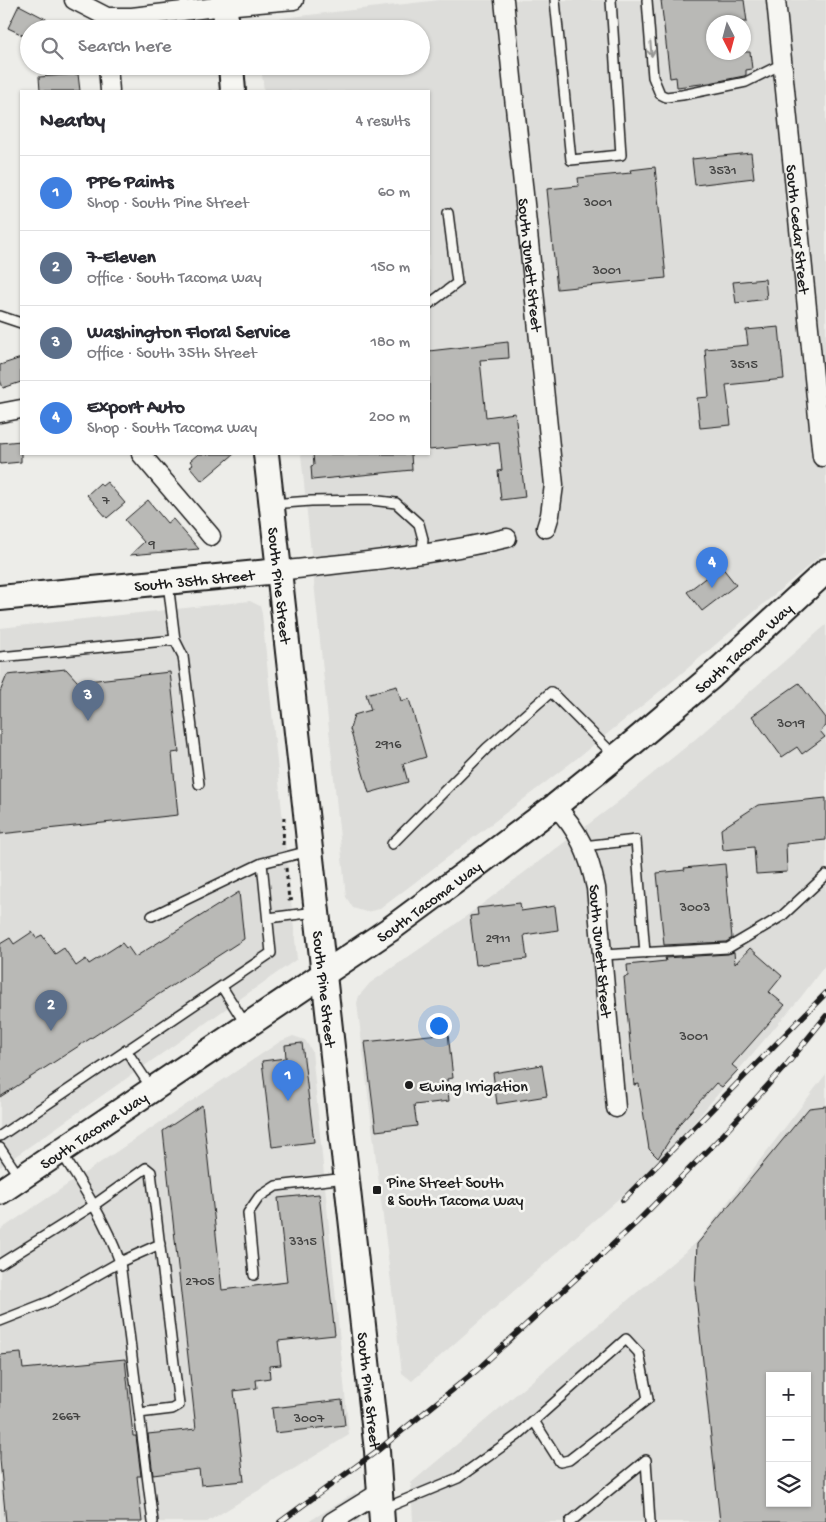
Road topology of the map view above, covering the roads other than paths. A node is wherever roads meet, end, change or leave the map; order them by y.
1 (74, 0) edge
2 (294, 0) edge
3 (504, 0) edge
4 (555, 0) edge
5 (611, 0) edge
6 (647, 0) edge
7 (776, 0) edge
8 (225, 12) edge
9 (102, 20) edge
10 (119, 20) edge
11 (782, 64) junction
12 (109, 75) edge
13 (232, 75) edge
14 (110, 90) edge
15 (233, 90) edge
16 (448, 213) dead end
17 (430, 303) edge
18 (0, 316) edge
19 (20, 323) edge
20 (20, 409) edge
21 (0, 413) edge
22 (142, 455) edge
23 (266, 455) edge
24 (822, 457) dead end
25 (271, 504) junction
26 (546, 528) dead end
27 (211, 536) dead end
28 (506, 538) dead end
29 (422, 553) junction
30 (278, 571) junction
31 (824, 575) edge
32 (168, 582) junction
33 (0, 598) edge
34 (176, 640) junction
35 (0, 658) edge
36 (616, 757) junction
37 (198, 784) dead end
38 (555, 806) junction
39 (392, 844) dead end
40 (583, 846) junction
41 (309, 851) junction
42 (262, 863) junction
43 (826, 874) edge
44 (316, 912) junction
45 (152, 916) dead end
46 (268, 918) junction
47 (645, 952) junction
48 (602, 955) junction
49 (323, 974) junction
50 (222, 987) junction
51 (247, 1025) junction
52 (126, 1050) junction
53 (153, 1089) junction
54 (616, 1108) dead end
55 (0, 1136) edge
56 (0, 1148) edge
57 (61, 1152) junction
58 (20, 1178) junction
59 (346, 1178) junction
60 (0, 1192) edge
61 (94, 1205) junction
62 (160, 1244) junction
63 (120, 1262) junction
64 (0, 1264) edge
65 (254, 1275) dead end
66 (0, 1321) edge
67 (139, 1412) junction
68 (534, 1421) junction
69 (381, 1508) edge
70 (153, 1522) edge
71 (332, 1522) edge
72 (570, 1522) edge
73 (650, 1522) edge

1 - 9 street
2 - 8 street
3 - 26 street, South Junett Street
4 - 5 lane
6 -> 11 lane
7 - 11 street, South Cedar Street
8 - 10 street
11 - 24 street, South Cedar Street
12 - 14 street
13 - 15 main road
16 - 17 lane
18 - 19 lane
20 - 21 street
22 - 27 street
23 - 25 main road, South Pine Street
25 - 29 lane
25 - 30 main road, South Pine Street
28 - 29 street, South 35th Street
29 - 30 street, South 35th Street
30 - 32 main road, South 35th Street
30 - 41 main road, South Pine Street
31 - 36 main road, South Tacoma Way
32 - 33 main road, South 35th Street
32 - 34 lane
34 - 35 lane
34 - 37 lane
36 - 38 main road, South Tacoma Way
36 - 39 lane
38 - 40 street, South Junett Street
38 - 49 main road, South Tacoma Way
40 - 47 lane
40 - 48 street, South Junett Street
41 - 42 lane
41 - 44 main road, South Pine Street
42 - 45 lane
42 - 46 lane
43 - 47 lane
44 - 46 lane
44 - 49 main road, South Pine Street
46 - 50 lane
47 - 48 lane
48 - 54 street, South Junett Street
49 - 51 main road, South Tacoma Way
49 - 59 main road, South Pine Street
50 - 51 lane
50 - 52 lane
51 - 53 main road, South Tacoma Way
52 - 53 lane
52 - 55 lane
53 - 57 main road, South Tacoma Way
56 - 58 lane
57 - 58 main road, South Tacoma Way
57 - 61 lane
58 - 60 main road, South Tacoma Way
59 - 65 lane
59 - 69 main road, South Pine Street
61 - 62 lane
61 - 63 lane
61 - 64 lane
62 - 63 lane
62 - 67 lane
63 - 66 lane
63 - 67 lane
67 - 70 lane
68 - 68 lane
68 - 69 lane
69 - 71 street
72 - 73 lane

